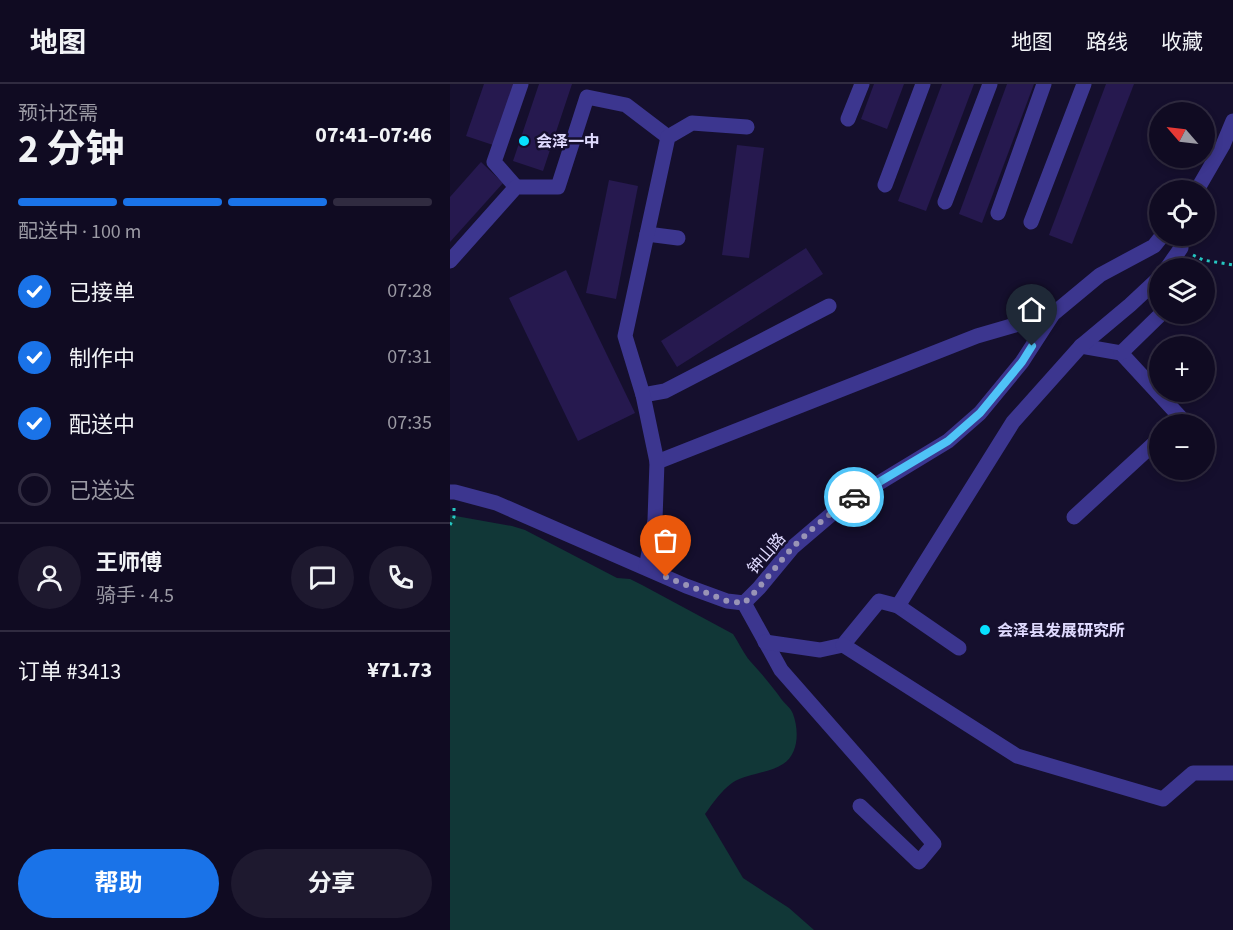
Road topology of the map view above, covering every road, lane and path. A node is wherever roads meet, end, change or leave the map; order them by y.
1 (520, 84) edge
2 (862, 84) edge
3 (923, 84) edge
4 (990, 84) edge
5 (1044, 84) edge
6 (1084, 84) edge
7 (848, 119) dead end
8 (1233, 121) edge
9 (747, 127) dead end
10 (668, 137) junction
11 (1203, 180) edge
12 (885, 185) dead end
13 (516, 187) junction
14 (945, 202) dead end
15 (998, 213) dead end
16 (1030, 222) dead end
17 (647, 234) junction
18 (678, 238) dead end
19 (1154, 246) edge
20 (1181, 248) joint
21 (1174, 258) edge
22 (450, 261) edge
23 (1233, 266) edge
24 (1149, 287) edge
25 (829, 306) dead end
26 (1053, 314) junction
27 (1151, 324) edge
28 (1081, 346) junction
29 (1121, 353) junction
30 (643, 395) junction
31 (1177, 414) edge
32 (1149, 448) edge
33 (657, 462) junction
34 (450, 492) edge
35 (1074, 517) dead end
36 (646, 568) junction
37 (744, 603) junction
38 (898, 606) junction
39 (765, 642) junction
40 (843, 645) junction
41 (959, 648) dead end
42 (1233, 773) edge
43 (860, 806) dead end

1 - 13 street
2 - 7 street
3 - 12 street
4 - 14 street
5 - 15 street
6 - 16 street
8 - 11 street
9 - 10 street
10 - 13 street
10 - 17 street
13 - 22 street
17 - 18 street
17 - 30 street
19 - 26 street, 钟山路
20 - 21 street
20 - 23 path
24 - 28 street
25 - 30 street
26 - 33 street
26 - 37 street, 钟山路
27 - 29 street
28 - 29 street
28 - 38 street
29 - 31 street
30 - 33 street
32 - 35 street
33 - 36 street
34 - 36 street
36 - 37 street
37 - 39 street
38 - 40 street
38 - 41 street
39 - 40 street
39 - 43 street
40 - 42 street

